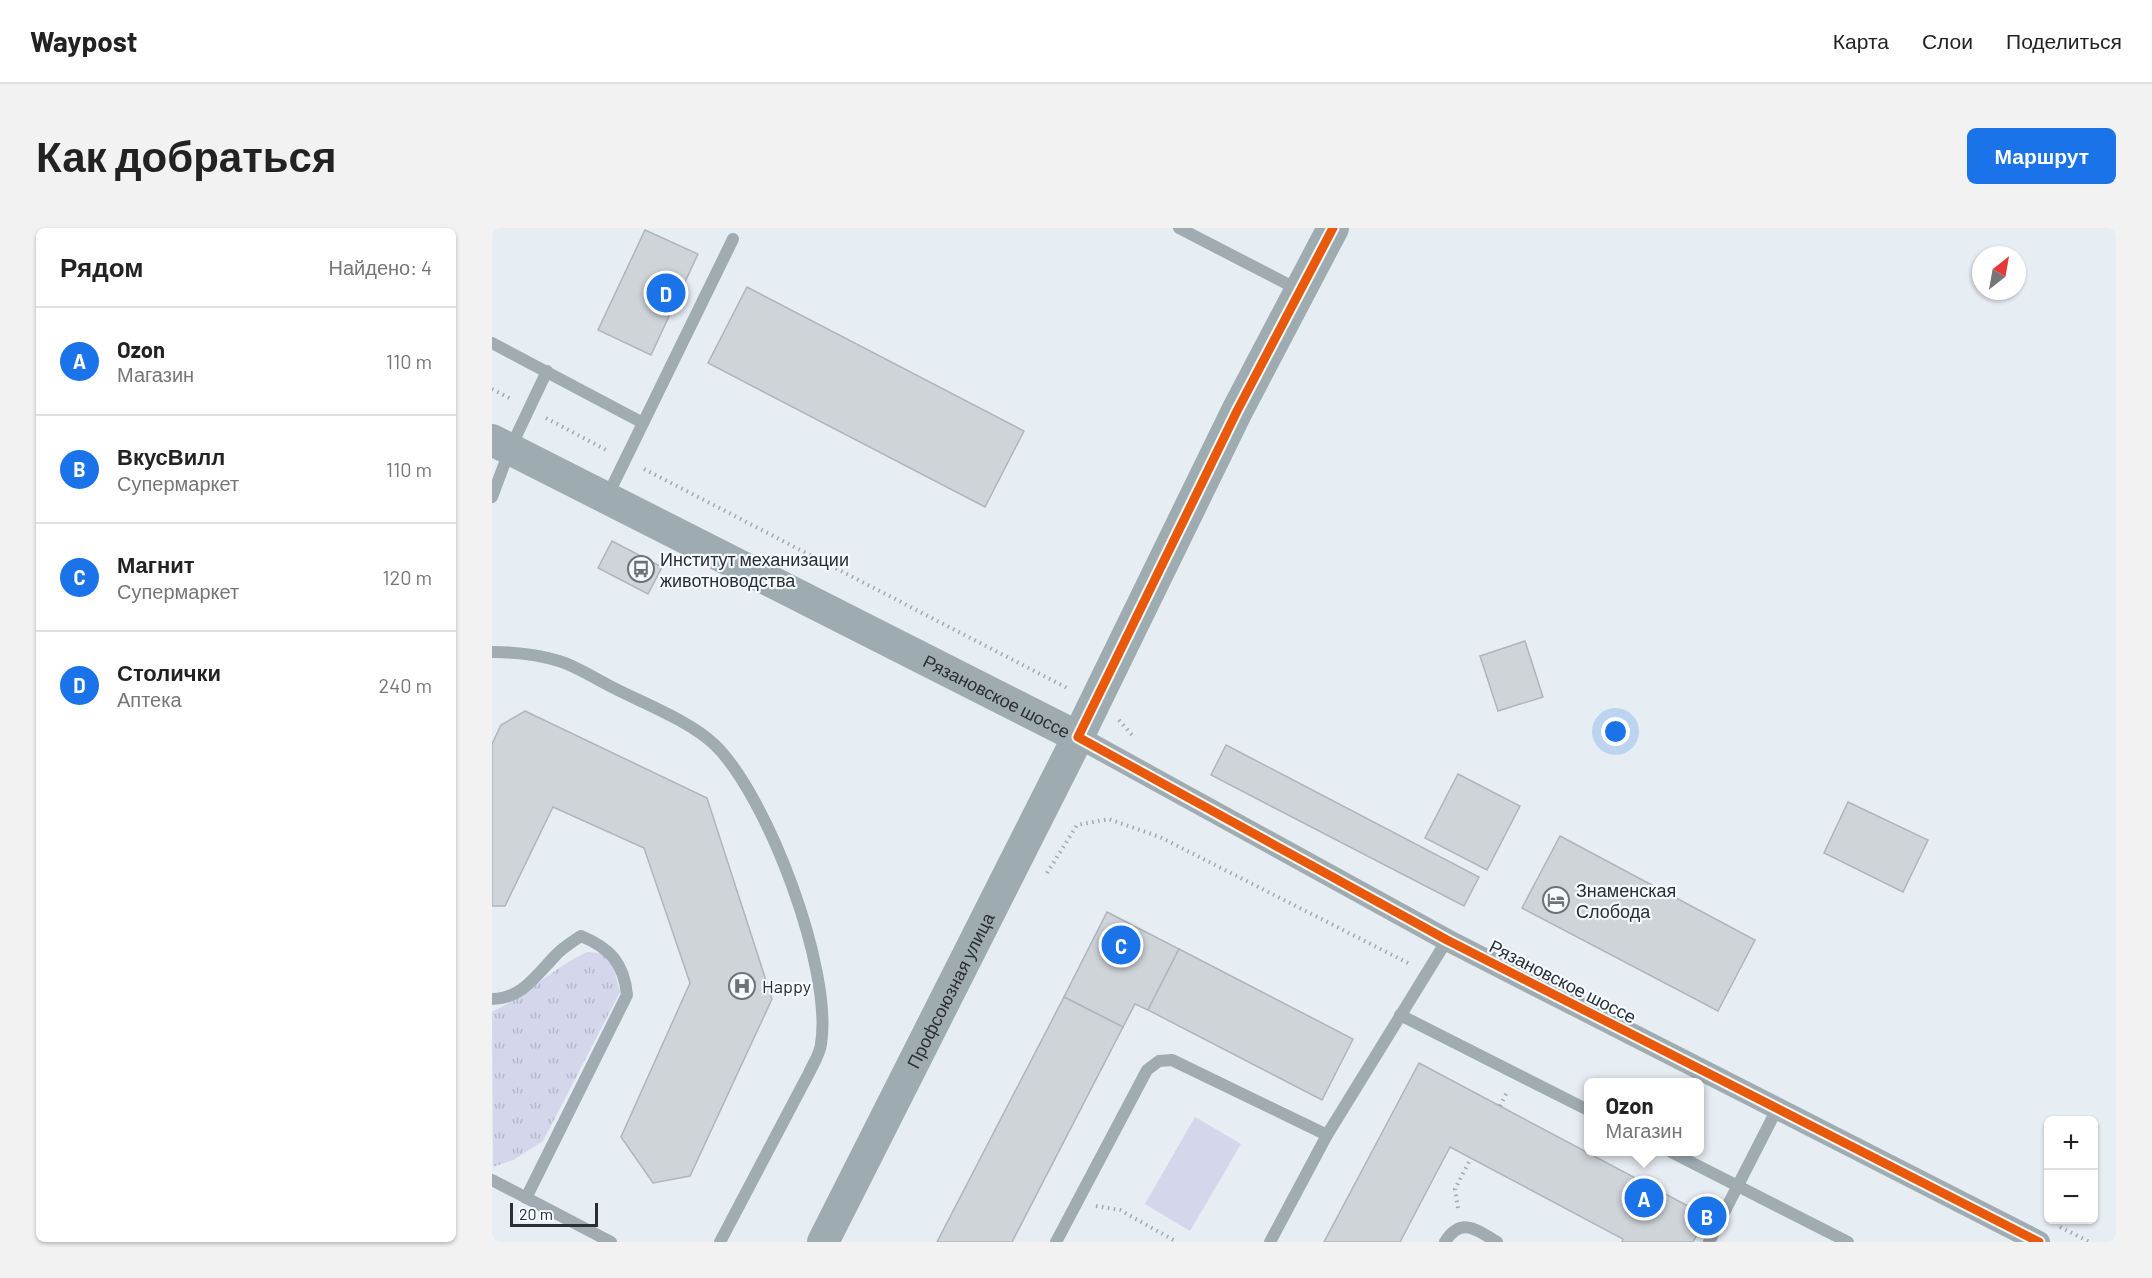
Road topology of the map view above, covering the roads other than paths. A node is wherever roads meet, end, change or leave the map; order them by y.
1 (1179, 228) edge
2 (1333, 228) edge
3 (733, 239) dead end
4 (1300, 291) junction
5 (492, 344) edge
6 (548, 371) junction
7 (643, 423) junction
8 (501, 445) edge
9 (492, 497) edge
10 (605, 500) junction
11 (492, 652) edge
12 (1078, 737) junction
13 (1446, 940) junction
14 (492, 999) edge
15 (1400, 1015) junction
16 (1584, 1108) edge
17 (1777, 1109) junction
18 (1326, 1135) junction
19 (1679, 1156) edge
20 (492, 1180) edge
21 (1738, 1185) junction
22 (526, 1198) junction
23 (611, 1242) edge
24 (720, 1242) edge
25 (823, 1242) edge
26 (1056, 1242) edge
27 (1270, 1242) edge
28 (1445, 1242) edge
29 (1497, 1242) edge
30 (1708, 1242) edge
31 (1848, 1242) edge
32 (2039, 1242) edge

1 - 4 lane
2 - 4 main road, Профсоюзная улица
3 - 7 lane
4 - 12 main road, Профсоюзная улица
5 - 6 lane
6 - 7 lane
6 - 8 lane
7 - 10 lane
8 - 9 lane
8 - 10 main road, Рязановское шоссе
10 - 12 main road, Рязановское шоссе
11 - 24 lane
12 - 13 street, Рязановское шоссе
12 - 25 main road, Профсоюзная улица
13 - 15 lane
13 - 17 street, Рязановское шоссе
14 - 22 lane
15 - 16 lane
15 - 18 lane
17 - 21 lane
17 - 32 street, Рязановское шоссе
18 - 26 lane
18 - 27 lane
19 - 21 lane
20 - 22 lane
21 - 30 lane
21 - 31 lane
22 - 23 lane
28 - 29 lane

